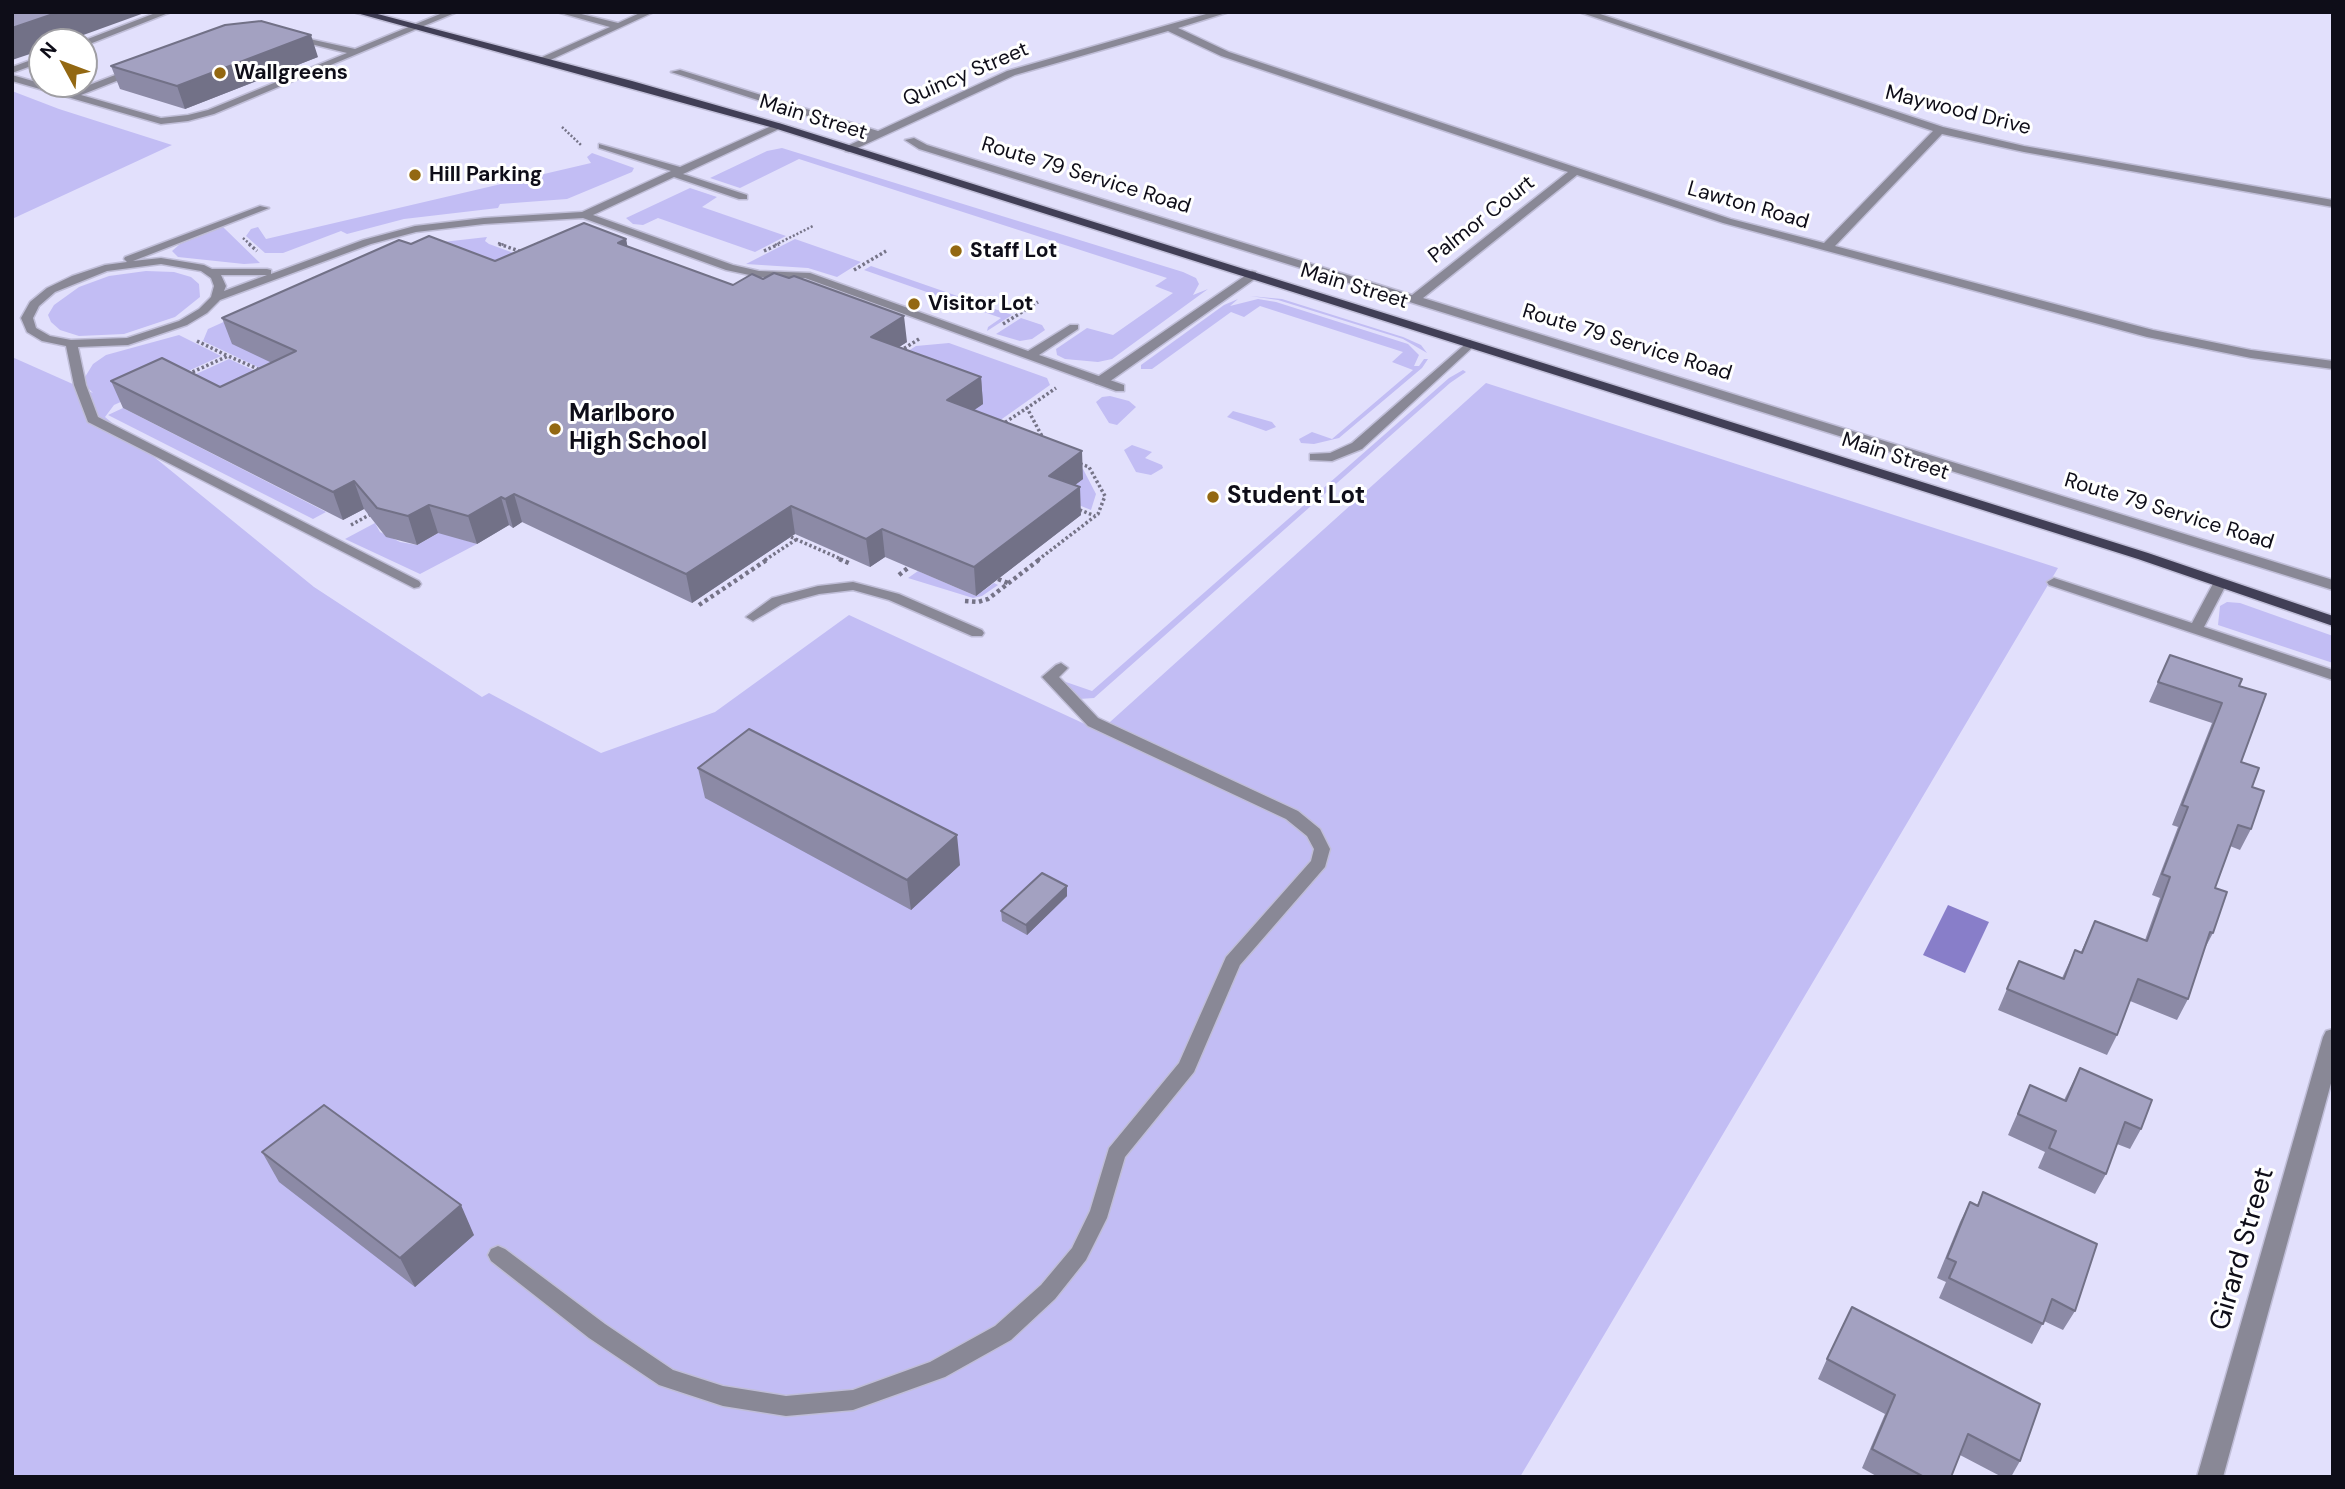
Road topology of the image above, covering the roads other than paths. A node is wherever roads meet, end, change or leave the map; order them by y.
1 (167, 12) edge
2 (358, 12) edge
3 (453, 12) edge
4 (561, 12) edge
5 (650, 12) edge
6 (1224, 12) edge
7 (1584, 12) edge
8 (619, 26) junction
9 (417, 27) junction
10 (1170, 28) junction
11 (290, 36) edge
12 (98, 38) edge
13 (356, 52) junction
14 (543, 60) junction
15 (149, 65) edge
16 (676, 72) dead end
17 (98, 85) edge
18 (82, 98) edge
19 (778, 126) junction
20 (1940, 130) junction
21 (878, 135) junction
22 (911, 140) dead end
23 (602, 146) dead end
24 (849, 149) junction
25 (678, 172) junction
26 (1574, 172) junction
27 (743, 197) dead end
28 (2333, 204) edge
29 (264, 208) dead end
30 (584, 215) junction
31 (1826, 247) junction
32 (105, 268) junction
33 (291, 271) junction
34 (211, 272) junction
35 (1252, 275) junction
36 (216, 298) junction
37 (1414, 299) junction
38 (1074, 327) dead end
39 (71, 344) junction
40 (1470, 344) junction
41 (1030, 355) junction
42 (2333, 365) edge
43 (1101, 382) junction
44 (1120, 388) dead end
45 (1089, 394) dead end
46 (1315, 457) dead end
47 (2054, 582) dead end
48 (2220, 583) junction
49 (414, 584) dead end
50 (2333, 585) edge
51 (753, 617) dead end
52 (2333, 621) edge
53 (2196, 629) junction
54 (977, 633) dead end
55 (1061, 668) dead end
56 (2333, 674) edge
57 (2333, 1037) edge
58 (498, 1255) dead end
59 (2210, 1477) edge

1 - 12 lane
2 - 9 main road, Main Street
3 - 9 lane
4 - 8 lane
5 - 8 lane
6 - 10 street, Quincy Street
7 - 20 street, Maywood Drive
8 - 14 lane
9 - 13 lane
9 - 14 main road, Main Street
10 - 21 street, Quincy Street
10 - 26 street, Lawton Road
11 - 13 lane
13 - 18 lane
14 - 19 main road, Main Street
15 - 17 lane
16 - 21 street
19 - 24 main road, Main Street
19 - 25 lane
20 - 28 street, Maywood Drive
20 - 31 street
21 - 24 street, Quincy Street
22 - 37 street, Route 79 Service Road
23 - 25 lane
24 - 35 main road, Main Street
25 - 27 lane
25 - 30 lane
26 - 31 street, Lawton Road
26 - 37 street, Palmor Court
29 - 32 lane
30 - 33 lane
30 - 41 lane
31 - 42 street, Lawton Road
32 - 34 lane
32 - 39 lane
33 - 34 lane
33 - 36 lane
34 - 36 lane
35 - 40 main road, Main Street
35 - 43 street
36 - 39 lane
37 - 50 street, Route 79 Service Road
38 - 41 lane
39 - 49 lane
40 - 46 lane
40 - 48 main road, Main Street
41 - 43 lane
43 - 44 lane
43 - 45 lane
47 - 53 lane
48 - 52 main road, Main Street
48 - 53 lane
51 - 54 lane
53 - 56 lane
55 - 58 lane
57 - 59 street, Girard Street

